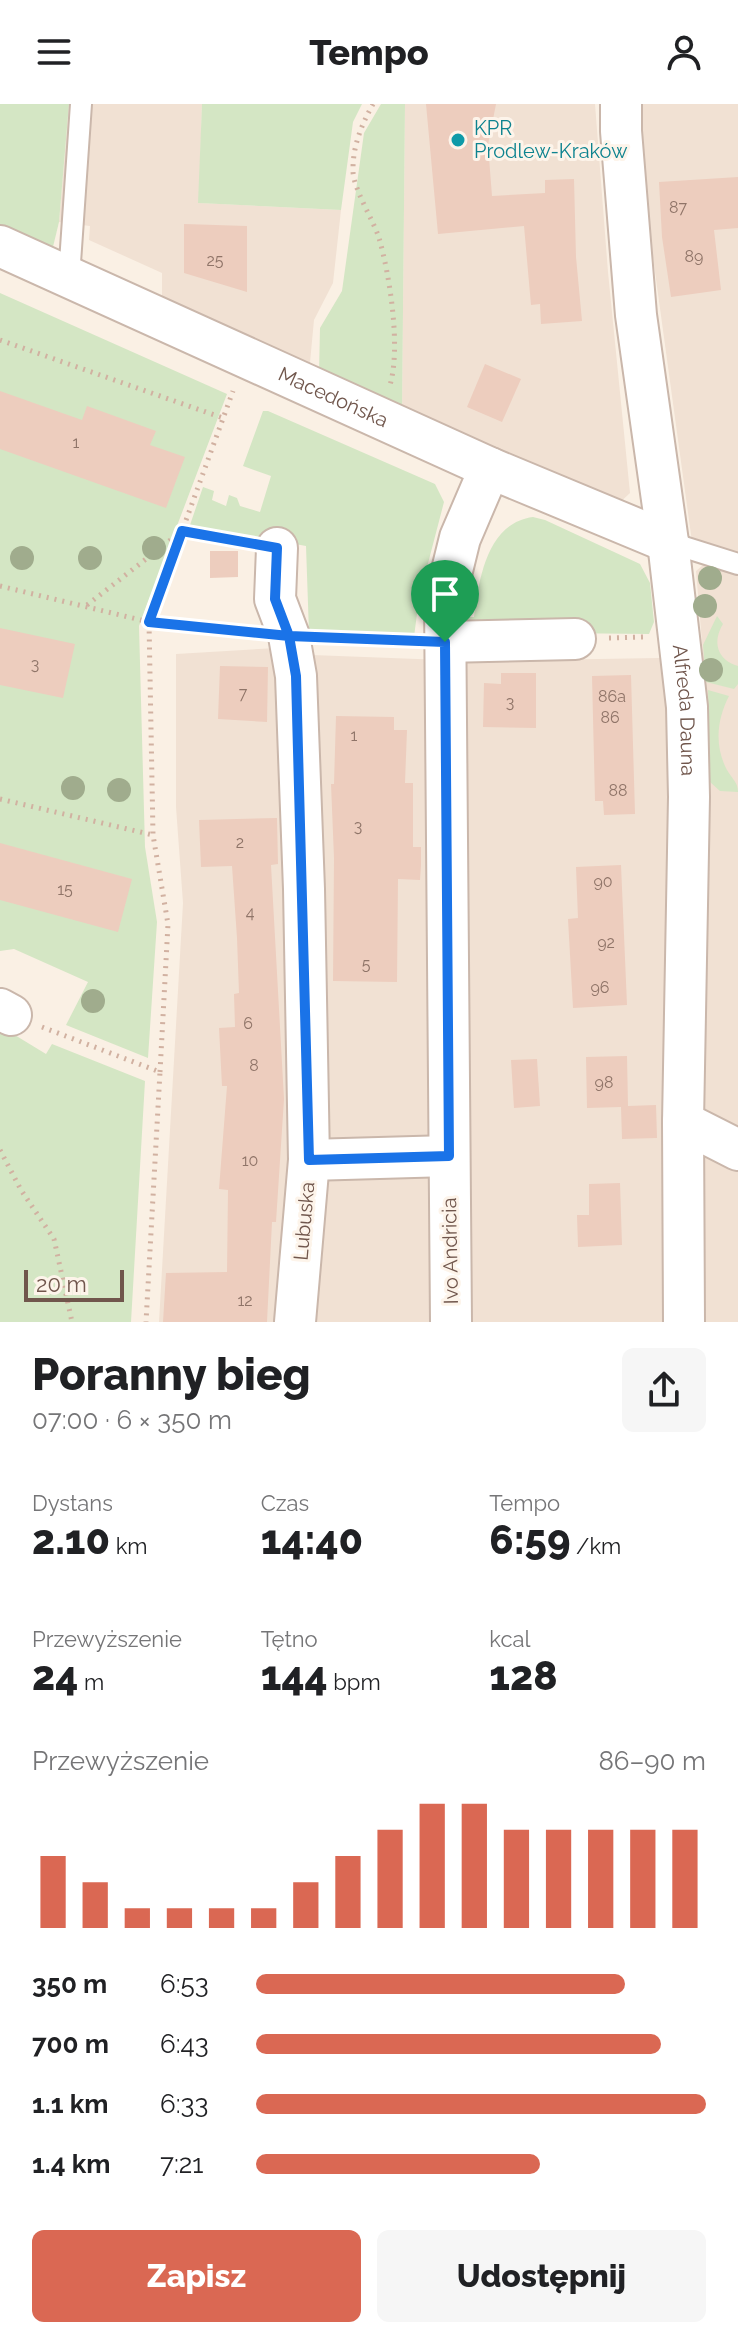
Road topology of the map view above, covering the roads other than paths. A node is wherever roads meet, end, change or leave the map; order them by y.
1 (81, 104) edge
2 (621, 104) edge
3 (0, 246) edge
4 (69, 277) junction
5 (490, 468) junction
6 (668, 542) junction
7 (277, 548) road end
8 (738, 564) edge
9 (575, 639) road end
10 (445, 642) junction
11 (683, 1122) junction
12 (738, 1150) edge
13 (449, 1156) junction
14 (309, 1160) junction
15 (295, 1322) edge
16 (451, 1322) edge
17 (684, 1322) edge

1 - 4 lane
2 - 6 street, Alfreda Dauna
3 - 4 street, Macedońska
4 - 5 street, Macedońska
5 - 6 street, Macedońska
5 - 10 street, Ivo Andricia
6 - 8 lane
6 - 11 street, Alfreda Dauna
7 - 14 street, Lubuska
9 - 10 street
10 - 13 street, Ivo Andricia
11 - 12 street
11 - 17 street, Alfreda Dauna
13 - 14 street
13 - 16 street, Ivo Andricia
14 - 15 street, Lubuska

